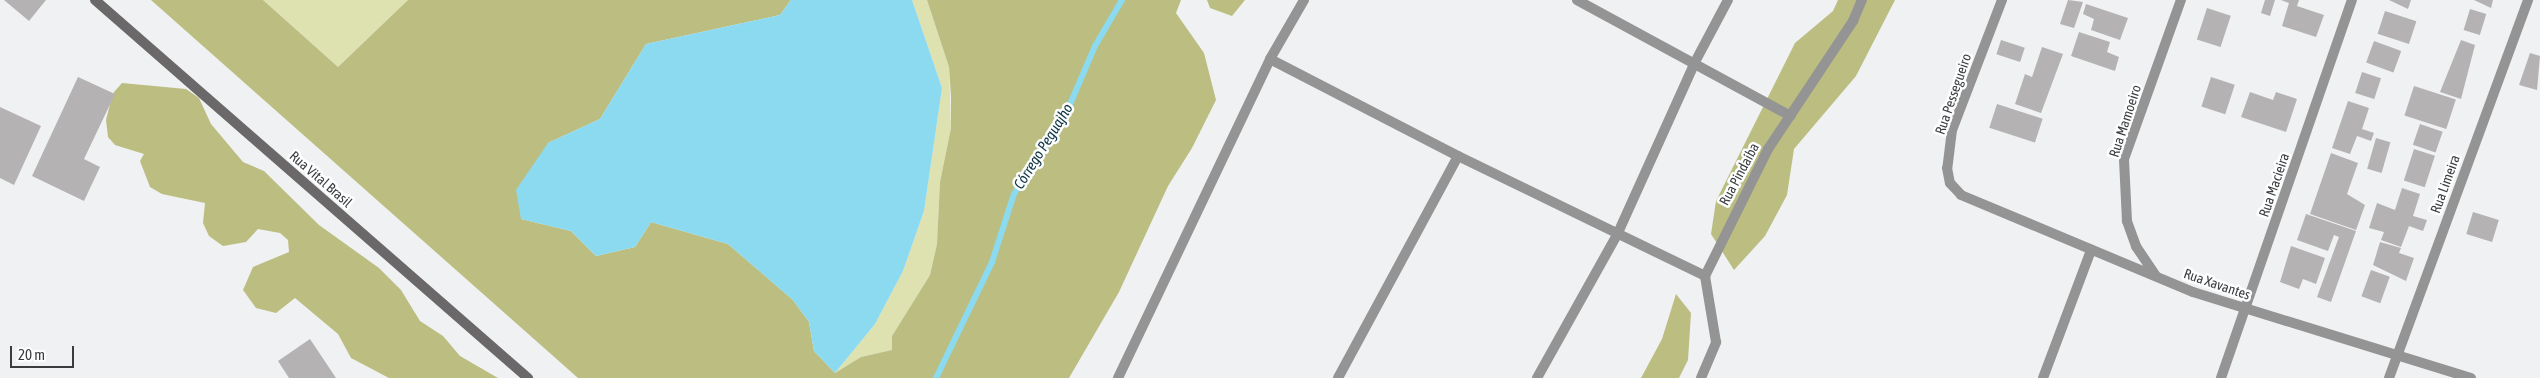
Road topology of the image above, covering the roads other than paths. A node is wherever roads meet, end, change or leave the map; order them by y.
1 (95, 0) edge
2 (1304, 0) edge
3 (1577, 0) edge
4 (1728, 0) edge
5 (1862, 0) edge
6 (2002, 0) edge
7 (2181, 0) edge
8 (2352, 0) edge
9 (2528, 0) edge
10 (1270, 59) junction
11 (1695, 62) junction
12 (1791, 116) junction
13 (1458, 156) junction
14 (1962, 195) joint
15 (1616, 235) junction
16 (2092, 250) junction
17 (1705, 276) junction
18 (2156, 277) junction
19 (2246, 309) junction
20 (2397, 354) junction
21 (528, 378) edge
22 (1118, 378) edge
23 (1338, 378) edge
24 (1537, 378) edge
25 (1701, 378) edge
26 (2043, 378) edge
27 (2221, 378) edge
28 (2389, 378) edge
29 (2471, 378) edge

1 - 21 main road, Rua Vital Brasil
2 - 10 street
3 - 11 street
4 - 11 street
5 - 12 street, Rua Pindaíba
6 - 14 street, Rua Pessegueiro
7 - 18 street, Rua Mamoeiro
8 - 19 street, Rua Macieira
9 - 20 street, Rua Limeira
10 - 13 street
10 - 22 street
11 - 12 street
11 - 15 street
12 - 17 street, Rua Pindaíba
13 - 15 street
13 - 23 street
14 - 16 street, Rua Xavantes
15 - 17 street
15 - 24 street
16 - 18 street, Rua Xavantes
16 - 26 street
17 - 25 street
18 - 19 street, Rua Xavantes
19 - 20 street, Rua Xavantes
19 - 27 street, Rua Macieira
20 - 28 street, Rua Limeira
20 - 29 street, Rua Xavantes

